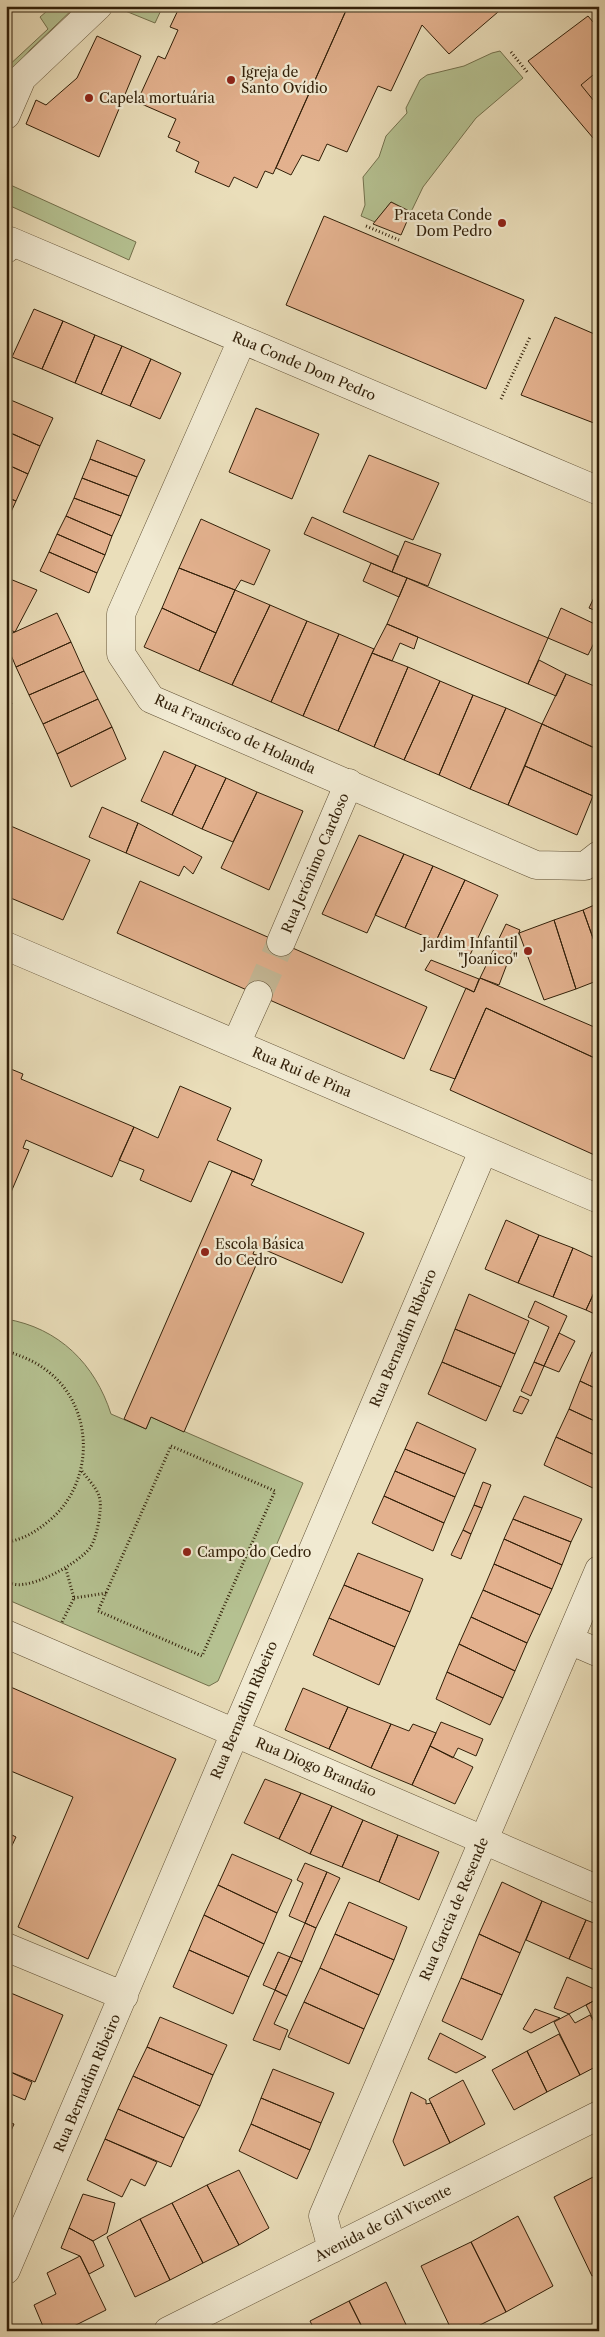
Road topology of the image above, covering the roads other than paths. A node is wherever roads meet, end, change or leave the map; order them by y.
1 (98, 6) edge
2 (6, 115) edge
3 (8, 245) edge
4 (242, 340) junction
5 (599, 491) edge
6 (349, 783) junction
7 (599, 855) edge
8 (281, 942) tunnel mouth
9 (6, 946) edge
10 (258, 995) tunnel mouth
11 (236, 1044) junction
12 (483, 1151) junction
13 (599, 1199) edge
14 (599, 1570) edge
15 (6, 1634) edge
16 (569, 1640) junction
17 (599, 1653) edge
18 (235, 1732) junction
19 (484, 1840) junction
20 (599, 1890) edge
21 (6, 1946) edge
22 (124, 1996) junction
23 (599, 2115) edge
24 (332, 2249) junction
25 (6, 2270) edge
26 (168, 2331) edge

1 - 2 street
3 - 4 street, Rua Conde Dom Pedro
4 - 5 street, Rua Conde Dom Pedro
4 - 6 street, Rua Francisco de Holanda
6 - 7 street, Rua Francisco de Holanda
6 - 8 street, Rua Jerónimo Cardoso
9 - 11 street, Rua Rui de Pina
10 - 11 street
11 - 12 street, Rua Rui de Pina
12 - 13 street, Rua Rui de Pina
12 - 18 street, Rua Bernadim Ribeiro
14 - 16 street, Rua Garcia de Resende
15 - 18 street, Rua Diogo Brandão
16 - 17 street
16 - 19 street, Rua Garcia de Resende
18 - 19 street, Rua Diogo Brandão
18 - 22 street, Rua Bernadim Ribeiro
19 - 20 street, Rua Diogo Brandão
19 - 24 street, Rua Garcia de Resende
21 - 22 street
22 - 25 street, Rua Bernadim Ribeiro
23 - 24 street, Avenida de Gil Vicente
24 - 26 street, Avenida de Gil Vicente

